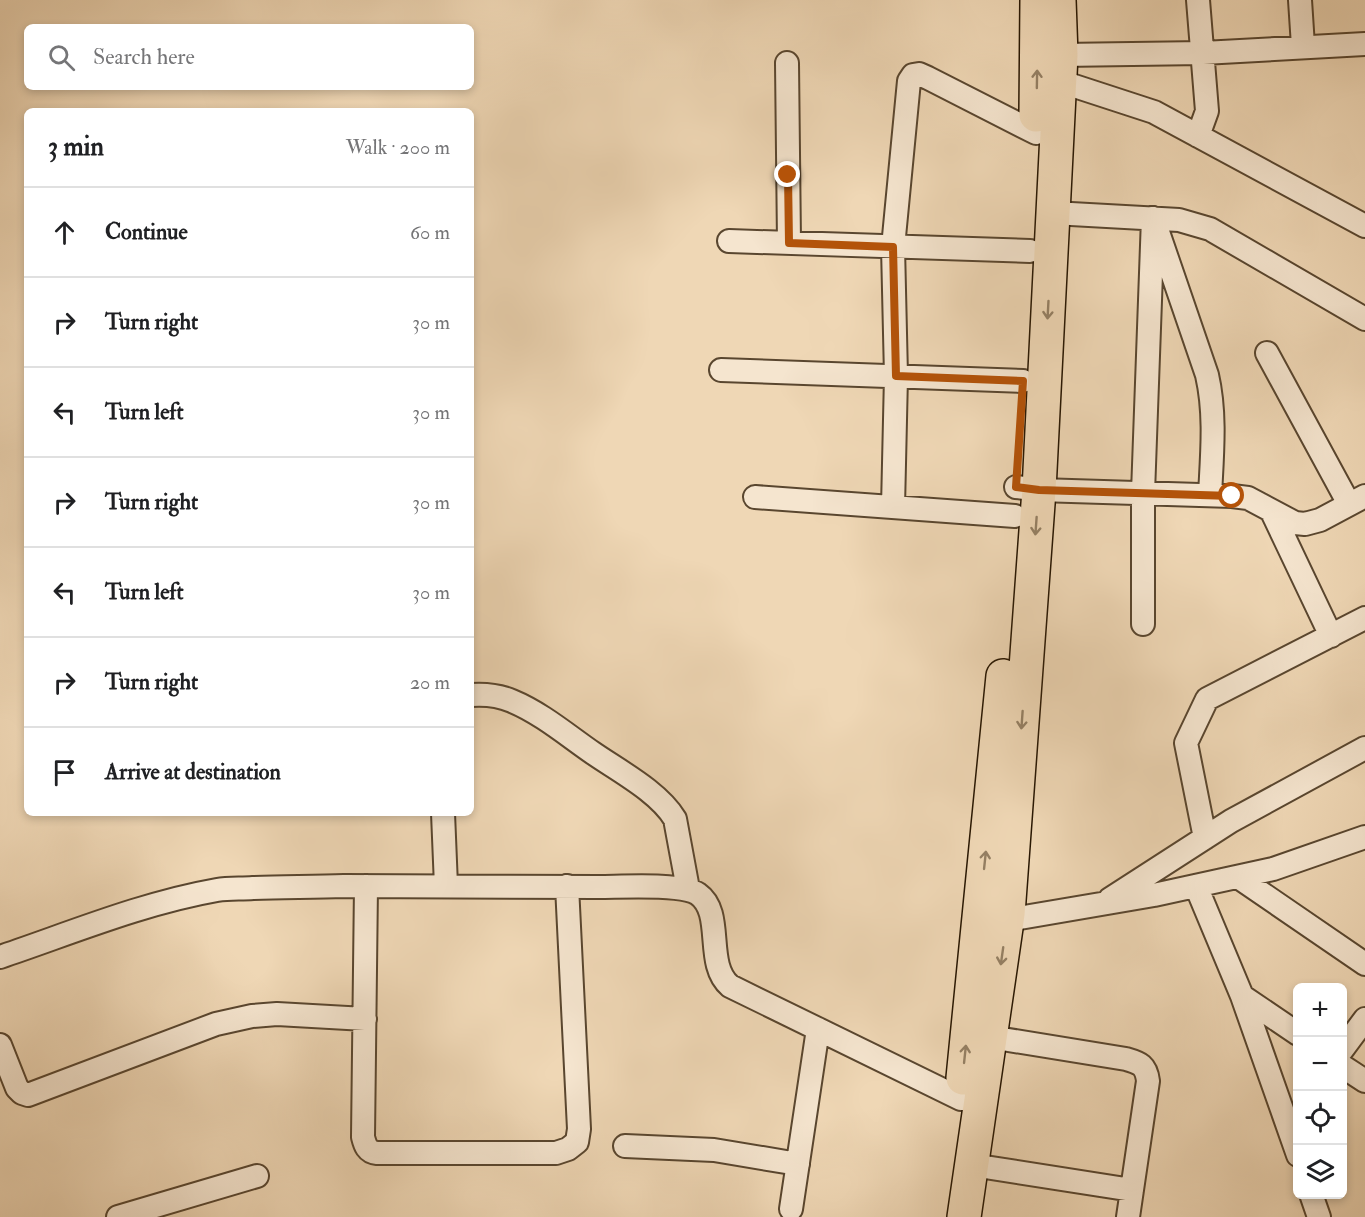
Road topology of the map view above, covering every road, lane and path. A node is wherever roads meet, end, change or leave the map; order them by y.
1 (1037, 0) edge
2 (1059, 0) edge
3 (1198, 0) edge
4 (1300, 0) edge
5 (1365, 44) edge
6 (1303, 46) junction
7 (1203, 52) junction
8 (787, 63) dead end
9 (1060, 68) junction
10 (1036, 133) junction
11 (1198, 135) junction
12 (1053, 213) junction
13 (1153, 218) junction
14 (1365, 226) edge
15 (729, 241) dead end
16 (789, 243) junction
17 (893, 247) junction
18 (1030, 251) junction
19 (1365, 319) edge
20 (1267, 353) dead end
21 (721, 370) dead end
22 (896, 376) junction
23 (1023, 381) junction
24 (1143, 493) junction
25 (1210, 495) junction
26 (755, 497) dead end
27 (1023, 498) junction
28 (1357, 500) edge
29 (893, 507) junction
30 (1272, 512) junction
31 (1365, 618) edge
32 (1143, 624) dead end
33 (1331, 636) junction
34 (474, 695) edge
35 (1365, 748) edge
36 (443, 816) edge
37 (1365, 837) edge
38 (1205, 838) junction
39 (1238, 877) junction
40 (366, 886) junction
41 (446, 886) junction
42 (567, 886) junction
43 (1196, 886) junction
44 (688, 889) junction
45 (1101, 904) junction
46 (1007, 920) junction
47 (0, 957) edge
48 (1365, 964) edge
49 (1242, 996) junction
50 (365, 1019) junction
51 (1365, 1019) edge
52 (818, 1029) junction
53 (1293, 1031) edge
54 (990, 1037) junction
55 (1347, 1043) edge
56 (0, 1045) edge
57 (1347, 1069) edge
58 (1365, 1081) edge
59 (961, 1099) junction
60 (1294, 1145) edge
61 (625, 1146) dead end
62 (798, 1164) junction
63 (972, 1165) junction
64 (256, 1176) dead end
65 (1132, 1190) junction
66 (1313, 1199) edge
67 (791, 1209) dead end
68 (118, 1217) edge
69 (948, 1217) edge
70 (964, 1217) edge
71 (1128, 1217) edge
72 (1319, 1217) edge

10 -> 1 main road
2 - 9 main road
3 - 7 street
4 - 6 street
5 - 6 street
6 - 7 street
7 - 9 street
7 - 11 street
8 - 16 street
9 - 11 street
9 - 12 main road
10 - 17 street
10 - 18 main road
11 - 14 street
12 - 13 street
12 -> 27 main road
13 - 19 street
13 - 24 street
13 - 25 street
15 - 16 street
16 - 17 street
17 - 18 street
17 - 22 street
18 - 23 main road
20 - 28 street
21 - 22 street
22 - 23 street
22 - 29 street
23 - 27 main road
24 - 25 street
24 - 27 street
24 - 32 street
25 - 30 street
26 - 29 street
27 - 29 street
27 -> 46 main road
59 -> 27 main road
28 - 30 street
30 - 33 street
31 - 33 street
33 - 38 street
34 - 44 street
35 - 38 street
36 - 41 street
37 - 39 street
38 - 45 street
39 - 43 street
39 - 48 street
40 - 41 street
40 - 47 street
40 - 50 street
41 - 42 street
42 - 44 street
42 - 50 street
43 - 45 street
43 - 49 street
44 - 52 street
45 - 46 street
46 -> 54 main road
49 - 53 street
49 - 60 street
50 - 56 street
51 - 55 street
52 - 59 street
52 - 62 street
54 - 63 main road
54 - 65 street
57 - 58 street
59 - 69 main road
61 - 62 street
62 - 67 street
63 - 65 street
63 - 70 main road
64 - 68 street
65 - 71 street
66 - 72 street

